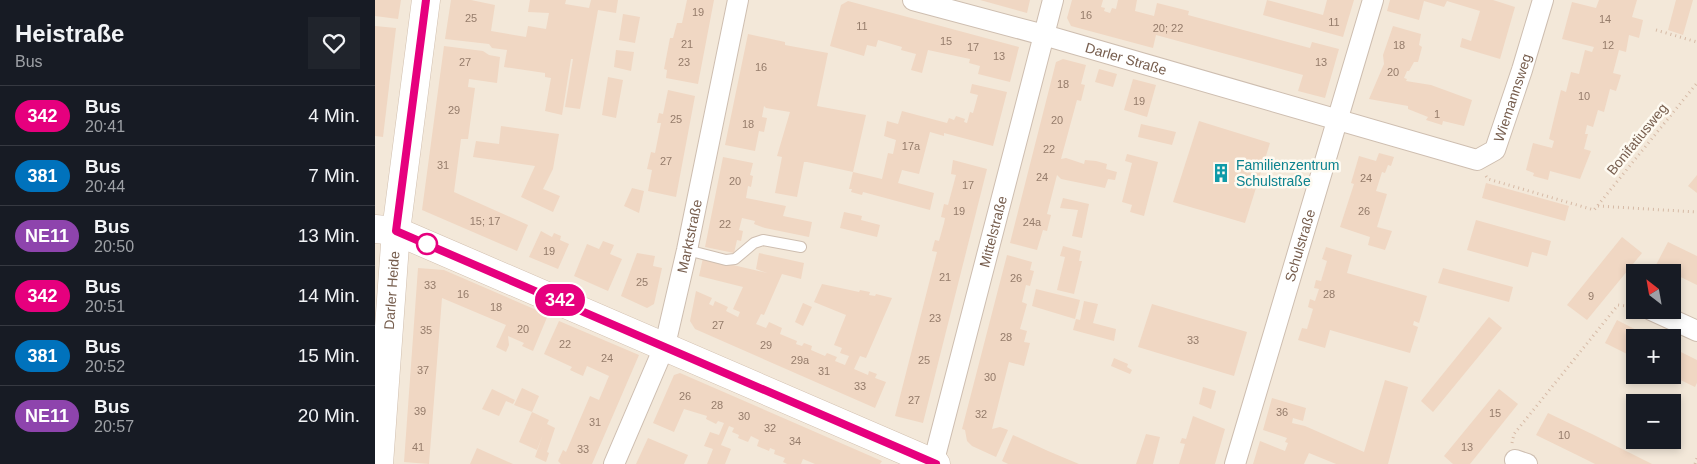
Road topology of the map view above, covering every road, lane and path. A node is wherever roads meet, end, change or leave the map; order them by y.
1 (426, 0) edge
2 (738, 0) edge
3 (913, 0) edge
4 (1053, 0) edge
5 (1373, 0) edge
6 (1543, 0) edge
7 (1656, 30) dead end
8 (1044, 35) junction
9 (1697, 42) edge
10 (1697, 83) edge
11 (1338, 122) junction
12 (1477, 160) junction
13 (1596, 208) junction
14 (1697, 212) edge
15 (385, 230) edge
16 (801, 247) dead end
17 (687, 250) junction
18 (1626, 306) edge
19 (1671, 319) edge
20 (1697, 331) edge
21 (665, 345) junction
22 (1697, 458) edge
23 (1521, 462) edge
24 (379, 464) edge
25 (615, 464) edge
26 (934, 464) edge
27 (1235, 464) edge
28 (1695, 464) edge

1 - 15 street, Darler Heide
2 - 17 street, Marktstraße
3 - 8 street, Darler Straße
4 - 8 street, Mittelstraße
5 - 11 street, Schulstraße
6 - 12 street, Wiemannsweg
7 - 9 path
8 - 11 street, Darler Straße
8 - 26 street, Mittelstraße
10 - 13 path, Bonifatiusweg
11 - 12 street
11 - 27 street, Schulstraße
12 - 13 path
13 - 14 path
15 - 21 street
15 - 24 street, Darler Heide
16 - 17 lane
17 - 21 street, Marktstraße
18 - 23 path
19 - 20 street
21 - 25 street, Marktstraße
21 - 26 street
22 - 28 path

